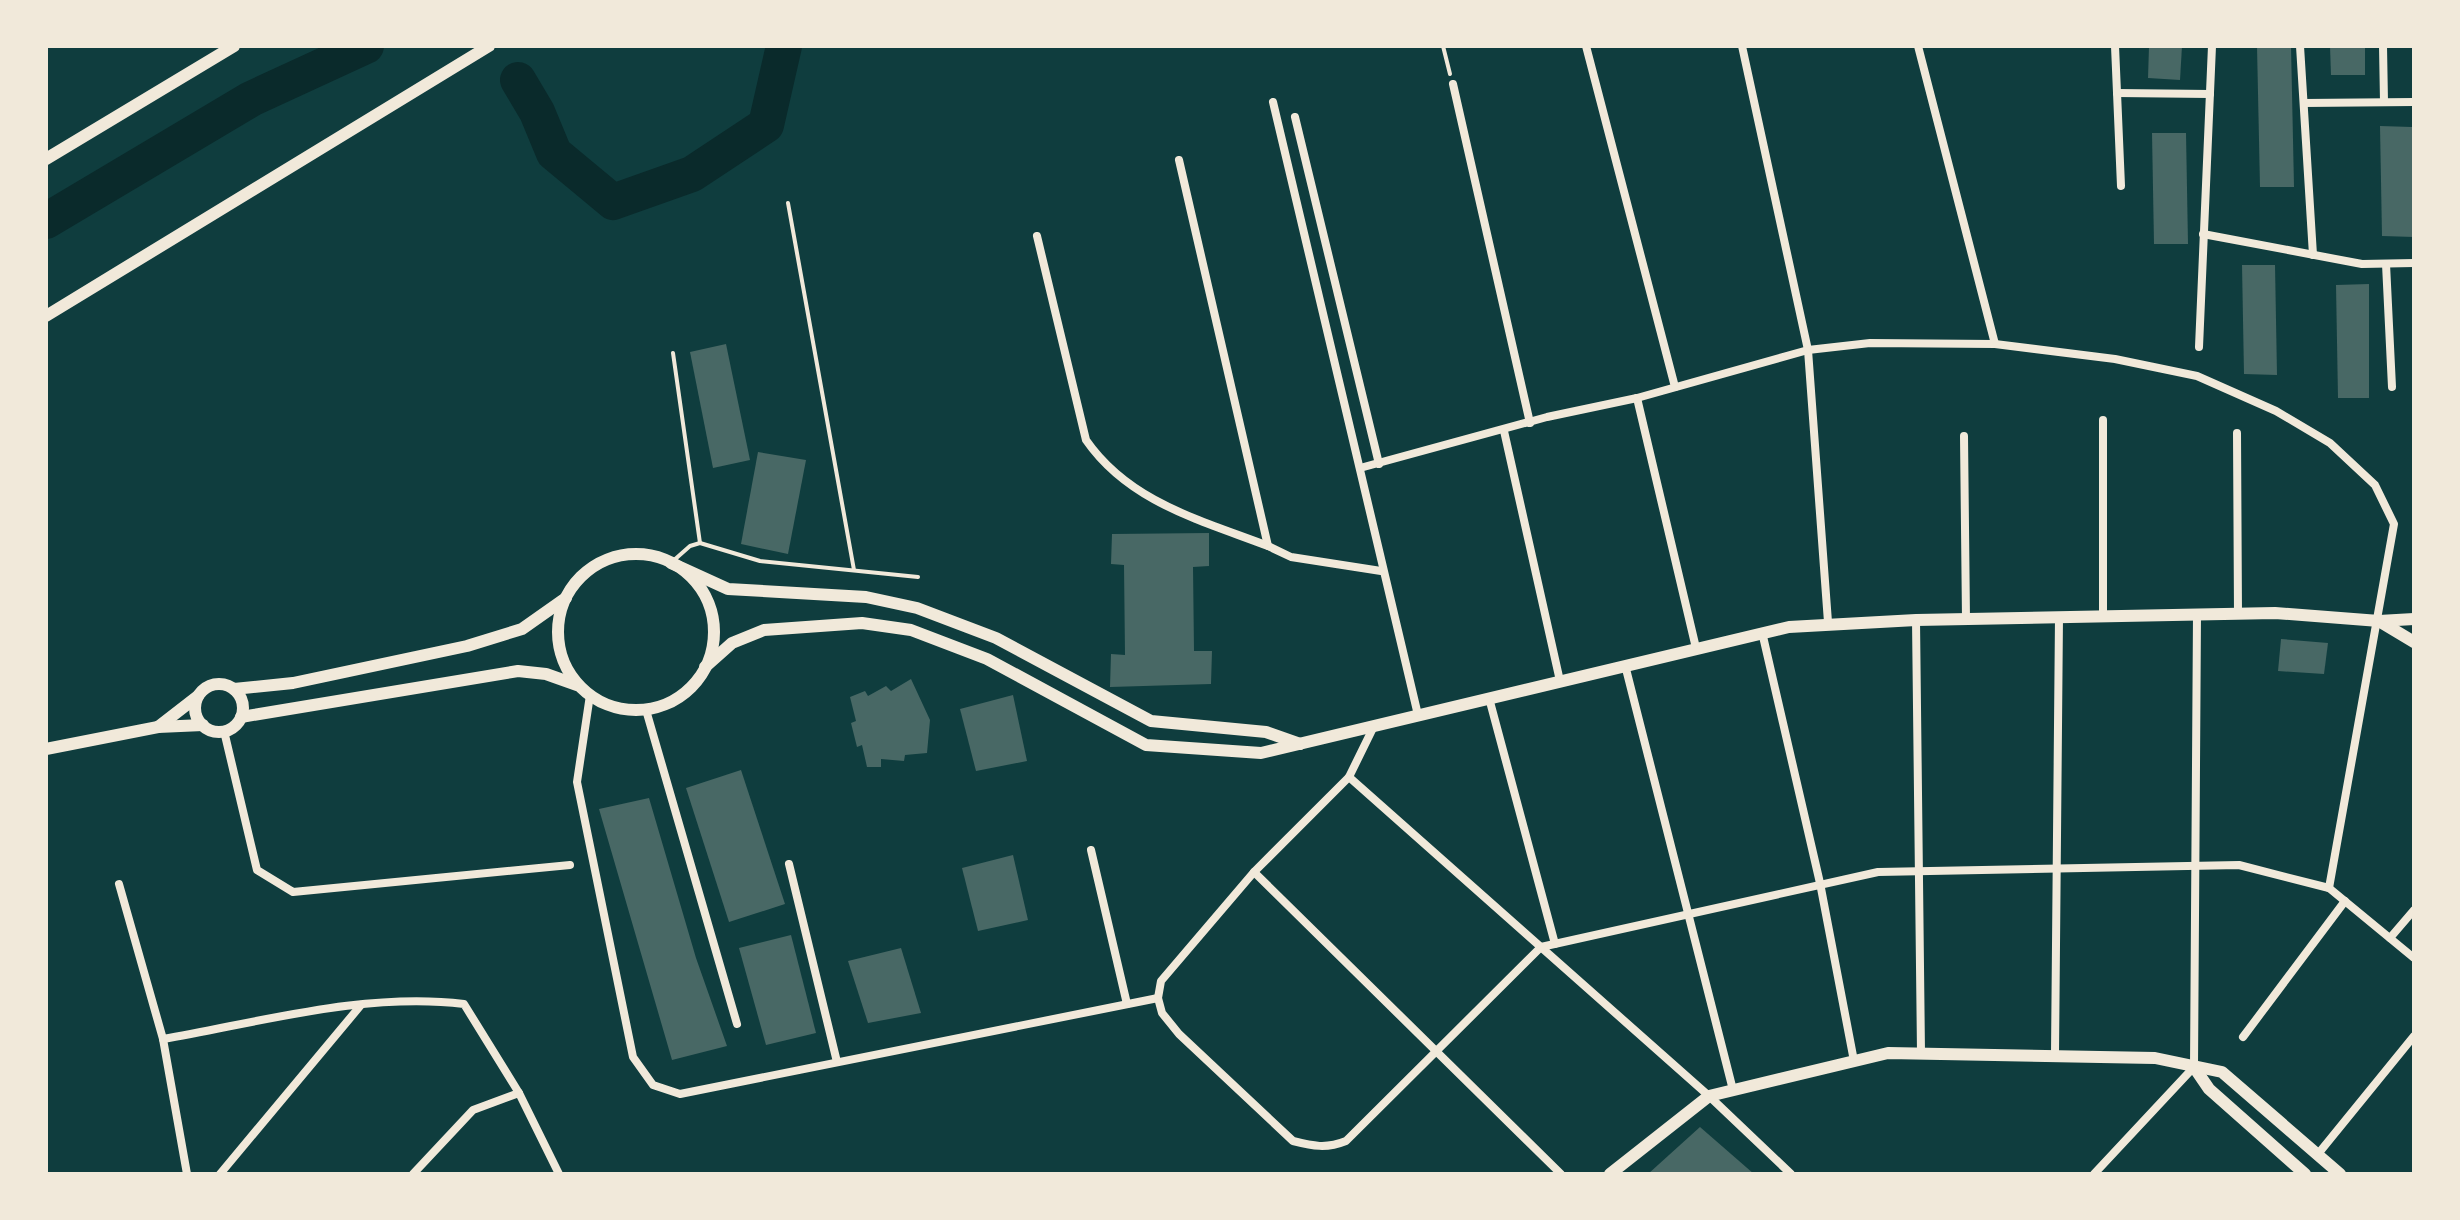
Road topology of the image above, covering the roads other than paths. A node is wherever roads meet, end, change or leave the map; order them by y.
1 (234, 46) edge
2 (489, 46) edge
3 (1586, 46) edge
4 (1742, 46) edge
5 (1918, 46) edge
6 (2115, 46) edge
7 (2212, 46) edge
8 (2300, 46) edge
9 (2383, 46) edge
10 (1453, 84) road end
11 (2117, 93) junction
12 (2210, 94) junction
13 (1273, 102) dead end
14 (2384, 102) junction
15 (2414, 102) edge
16 (2304, 103) junction
17 (1295, 117) dead end
18 (46, 159) edge
19 (1179, 160) dead end
20 (2121, 186) dead end
21 (788, 203) dead end
22 (2203, 234) junction
23 (1037, 236) dead end
24 (2313, 255) junction
25 (2414, 263) edge
26 (2386, 264) junction
27 (46, 316) edge
28 (1995, 344) junction
29 (2199, 347) dead end
30 (1808, 350) junction
31 (673, 353) dead end
32 (1675, 387) junction
33 (2392, 387) dead end
34 (1637, 398) junction
35 (2103, 420) dead end
36 (1530, 423) junction
37 (1504, 431) junction
38 (2237, 433) dead end
39 (1964, 436) dead end
40 (1379, 464) junction
41 (1360, 468) junction
42 (700, 543) junction
43 (1268, 546) junction
44 (671, 563) junction
45 (854, 570) junction
46 (1381, 571) junction
47 (918, 577) dead end
48 (566, 598) junction
49 (2197, 614) junction
50 (2238, 614) junction
51 (2103, 616) junction
52 (2059, 617) junction
53 (1966, 619) junction
54 (2414, 619) edge
55 (1916, 620) junction
56 (2379, 621) junction
57 (1828, 622) junction
58 (1762, 632) junction
59 (2414, 642) edge
60 (1696, 648) junction
61 (1625, 665) junction
62 (705, 667) junction
63 (1560, 681) junction
64 (577, 685) junction
65 (234, 689) junction
66 (590, 695) junction
67 (198, 696) junction
68 (1489, 698) junction
69 (646, 710) junction
70 (1418, 715) junction
71 (241, 717) junction
72 (203, 725) junction
73 (1374, 726) junction
74 (158, 727) junction
75 (224, 731) junction
76 (1300, 744) junction
77 (46, 749) edge
78 (1349, 777) junction
79 (1091, 850) dead end
80 (789, 864) dead end
81 (570, 865) dead end
82 (2059, 866) junction
83 (2196, 866) junction
84 (1918, 869) junction
85 (1254, 872) junction
86 (1820, 883) junction
87 (119, 884) dead end
88 (2329, 888) junction
89 (2345, 901) junction
90 (2414, 910) edge
91 (1688, 914) junction
92 (2390, 938) junction
93 (1555, 944) junction
94 (1541, 947) junction
95 (2414, 958) edge
96 (1158, 998) junction
97 (1127, 1004) junction
98 (362, 1005) junction
99 (737, 1024) dead end
100 (2414, 1036) edge
101 (2243, 1037) dead end
102 (163, 1039) junction
103 (1436, 1051) junction
104 (1921, 1053) junction
105 (2055, 1054) junction
106 (1854, 1061) junction
107 (837, 1062) junction
108 (2194, 1067) junction
109 (1733, 1090) junction
110 (519, 1093) junction
111 (1709, 1096) junction
112 (2318, 1154) junction
113 (2302, 1173) edge
114 (187, 1174) edge
115 (220, 1174) edge
116 (413, 1174) edge
117 (559, 1174) edge
118 (1561, 1174) edge
119 (1610, 1174) edge
120 (1791, 1174) edge
121 (2094, 1174) edge
122 (2340, 1174) edge

1 - 18 main road
2 - 27 main road
3 - 32 street
4 - 30 street
5 - 28 street
6 - 11 street
7 - 12 street
8 - 16 street
9 - 14 street
10 - 36 street
11 - 12 street
11 - 20 street
12 - 22 street
13 - 41 street
14 - 15 street
14 - 16 street
16 - 24 street
17 - 40 street
19 - 43 street
21 - 45 lane
22 - 24 street
22 - 29 street
23 - 43 street
24 - 26 street
25 - 26 street
26 - 33 street
28 - 30 street
28 - 56 street
30 - 32 street
30 - 57 street
31 - 42 lane
32 - 34 street
34 - 36 street
34 - 60 street
35 - 51 street
36 - 37 street
37 - 40 street
37 - 63 street
38 - 50 street
39 - 53 street
40 - 41 street
41 - 46 street
42 - 44 lane
42 - 45 lane
43 - 46 street
44 - 48 main road
44 - 62 main road
44 - 76 main road
45 - 47 lane
46 - 70 street
48 - 64 main road
48 - 65 main road
49 - 50 main road
49 - 51 main road
49 - 83 street
50 - 56 main road
51 - 52 main road
52 - 53 main road
52 - 82 street
53 - 55 main road
54 - 56 main road
55 - 57 main road
55 - 84 street
56 - 59 main road
56 - 88 street
57 - 58 main road
58 - 60 main road
58 - 86 street
60 - 61 main road
61 - 63 main road
61 - 91 street
62 - 69 main road
62 - 76 main road
63 - 68 main road
64 - 66 main road
64 - 71 main road
65 - 67 main road
65 - 71 main road
66 - 69 main road
66 - 107 street
67 - 72 main road
67 - 74 main road
68 - 70 main road
68 - 93 street
69 - 99 street
70 - 73 main road
71 - 75 main road
72 - 74 main road
72 - 75 main road
73 - 76 main road
73 - 78 street
74 - 77 main road
75 - 81 street
78 - 85 street
78 - 94 street
79 - 97 street
80 - 107 street
82 - 83 street
82 - 84 street
82 - 105 street
83 - 88 street
83 - 108 street
84 - 86 street
84 - 104 street
85 - 96 street
85 - 103 street
86 - 91 street
86 - 106 street
87 - 102 street
88 - 89 street
89 - 92 street
89 - 101 street
90 - 92 street
91 - 93 street
91 - 109 street
92 - 95 street
93 - 94 street
94 - 103 street
94 - 111 street
96 - 97 street
96 - 103 street
97 - 107 street
98 - 102 street
98 - 110 street
98 - 115 street
100 - 112 street
102 - 114 street
103 - 118 street
104 - 105 main road
104 - 106 main road
105 - 108 main road
106 - 109 main road
108 - 112 main road
108 - 113 main road
108 - 121 street
109 - 111 main road
110 - 116 street
110 - 117 street
111 - 119 main road
111 - 120 street
112 - 122 main road

